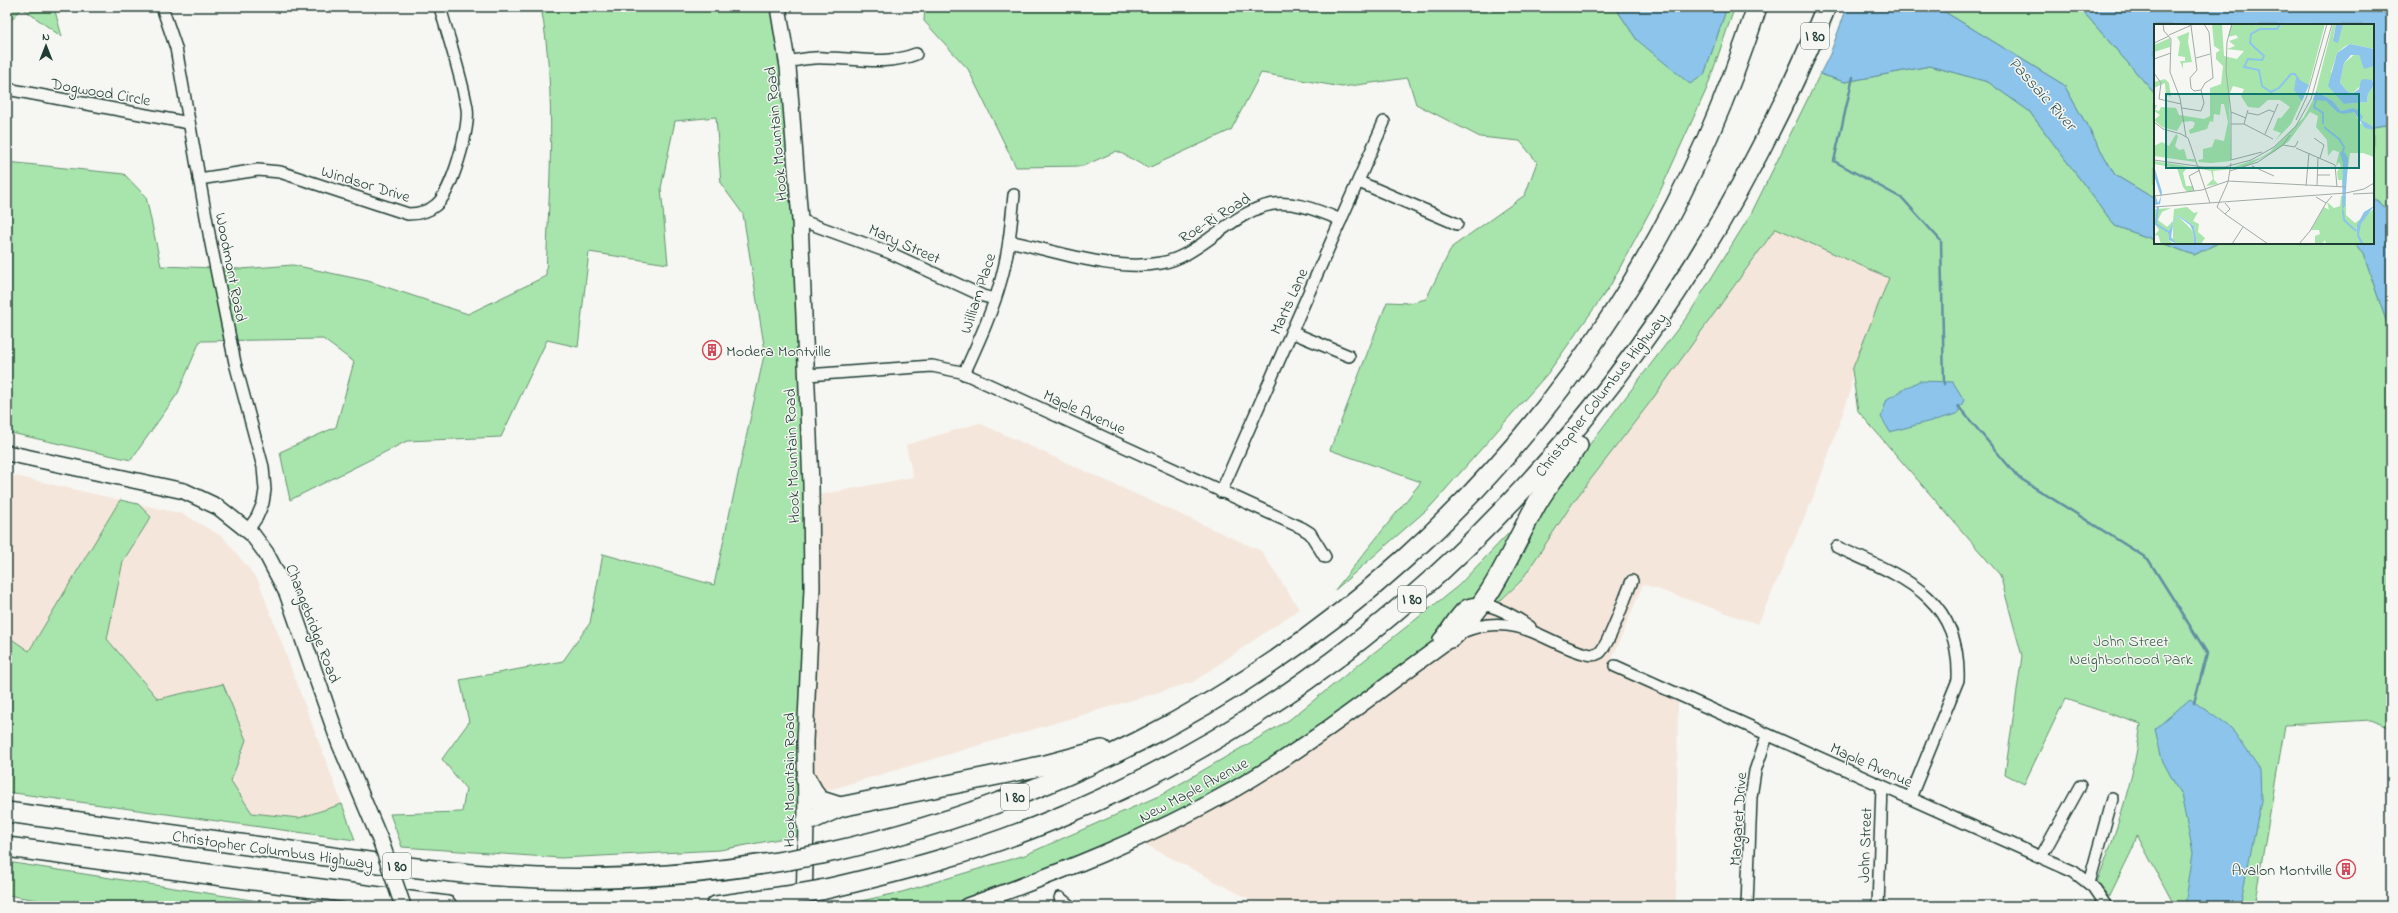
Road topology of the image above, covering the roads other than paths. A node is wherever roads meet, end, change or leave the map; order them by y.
1 (162, 7) edge
2 (440, 7) edge
3 (778, 7) edge
4 (1757, 7) edge
5 (1826, 7) edge
6 (916, 54) dead end
7 (787, 62) junction
8 (7, 89) edge
9 (1384, 122) dead end
10 (189, 123) junction
11 (199, 179) junction
12 (1359, 182) junction
13 (1014, 195) dead end
14 (800, 220) junction
15 (1341, 220) junction
16 (1457, 224) dead end
17 (1009, 241) junction
18 (995, 299) junction
19 (1667, 308) junction
20 (1292, 332) junction
21 (1349, 356) dead end
22 (964, 374) junction
23 (807, 375) junction
24 (7, 453) edge
25 (1221, 492) junction
26 (248, 530) junction
27 (1836, 547) dead end
28 (1325, 557) dead end
29 (1632, 581) dead end
30 (1483, 603) junction
31 (1544, 636) junction
32 (1451, 638) junction
33 (1416, 664) junction
34 (1614, 666) dead end
35 (1196, 712) junction
36 (1767, 736) junction
37 (806, 779) junction
38 (1882, 786) junction
39 (2080, 786) dead end
40 (1910, 798) junction
41 (2112, 799) dead end
42 (840, 807) junction
43 (7, 812) edge
44 (806, 822) junction
45 (7, 847) edge
46 (2041, 857) junction
47 (2089, 883) junction
48 (1060, 898) dead end
49 (403, 906) edge
50 (447, 906) edge
51 (716, 906) edge
52 (804, 906) edge
53 (967, 906) edge
54 (1070, 906) edge
55 (1747, 906) edge
56 (1878, 906) edge
57 (2106, 906) edge

1 - 10 street, Woodmont Road
2 - 11 street, Windsor Drive
3 - 7 main road, Hook Mountain Road
4 - 35 highway, Christopher Columbus Highway / I 80
5 - 19 highway, Christopher Columbus Highway / I 80
6 - 7 street
7 - 14 main road, Hook Mountain Road
8 - 10 street, Dogwood Circle
9 - 12 street, Marts Lane
10 - 11 street, Woodmont Road
11 - 26 street, Woodmont Road
12 - 15 street, Marts Lane
12 - 16 street
13 - 17 street, William Place
14 - 18 street, Mary Street
14 - 23 main road, Hook Mountain Road
15 - 17 street, Roe-Ri Road
15 - 20 street, Marts Lane
17 - 18 street, William Place
18 - 22 street, William Place
19 - 30 highway
19 - 51 highway, Christopher Columbus Highway / I 80, bridge
20 - 21 street
20 - 25 street, Marts Lane
22 - 23 street, Maple Avenue
22 - 25 street, Maple Avenue
23 - 37 main road, Hook Mountain Road
24 - 26 main road, Changebridge Road
25 - 28 street, Maple Avenue
26 - 49 main road, Changebridge Road, bridge
27 - 40 street
29 - 31 street
30 - 31 street
30 - 32 highway
30 - 33 street, New Maple Avenue
31 - 32 street
32 - 33 main road, New Maple Avenue
33 - 53 main road, New Maple Avenue
34 - 36 street, Maple Avenue
35 - 42 highway
35 - 43 highway, Christopher Columbus Highway / I 80, bridge
36 - 38 street, Maple Avenue
36 - 55 street, Margaret Drive
37 - 42 highway
37 - 44 main road, Hook Mountain Road
38 - 40 street, Maple Avenue
38 - 56 street, John Street
39 - 46 street
40 - 46 street, Maple Avenue
41 - 47 street
42 - 44 highway
44 - 52 main road, Hook Mountain Road
45 - 50 highway, I 80
46 - 47 street, Maple Avenue
47 - 57 street, Maple Avenue
48 - 54 street

